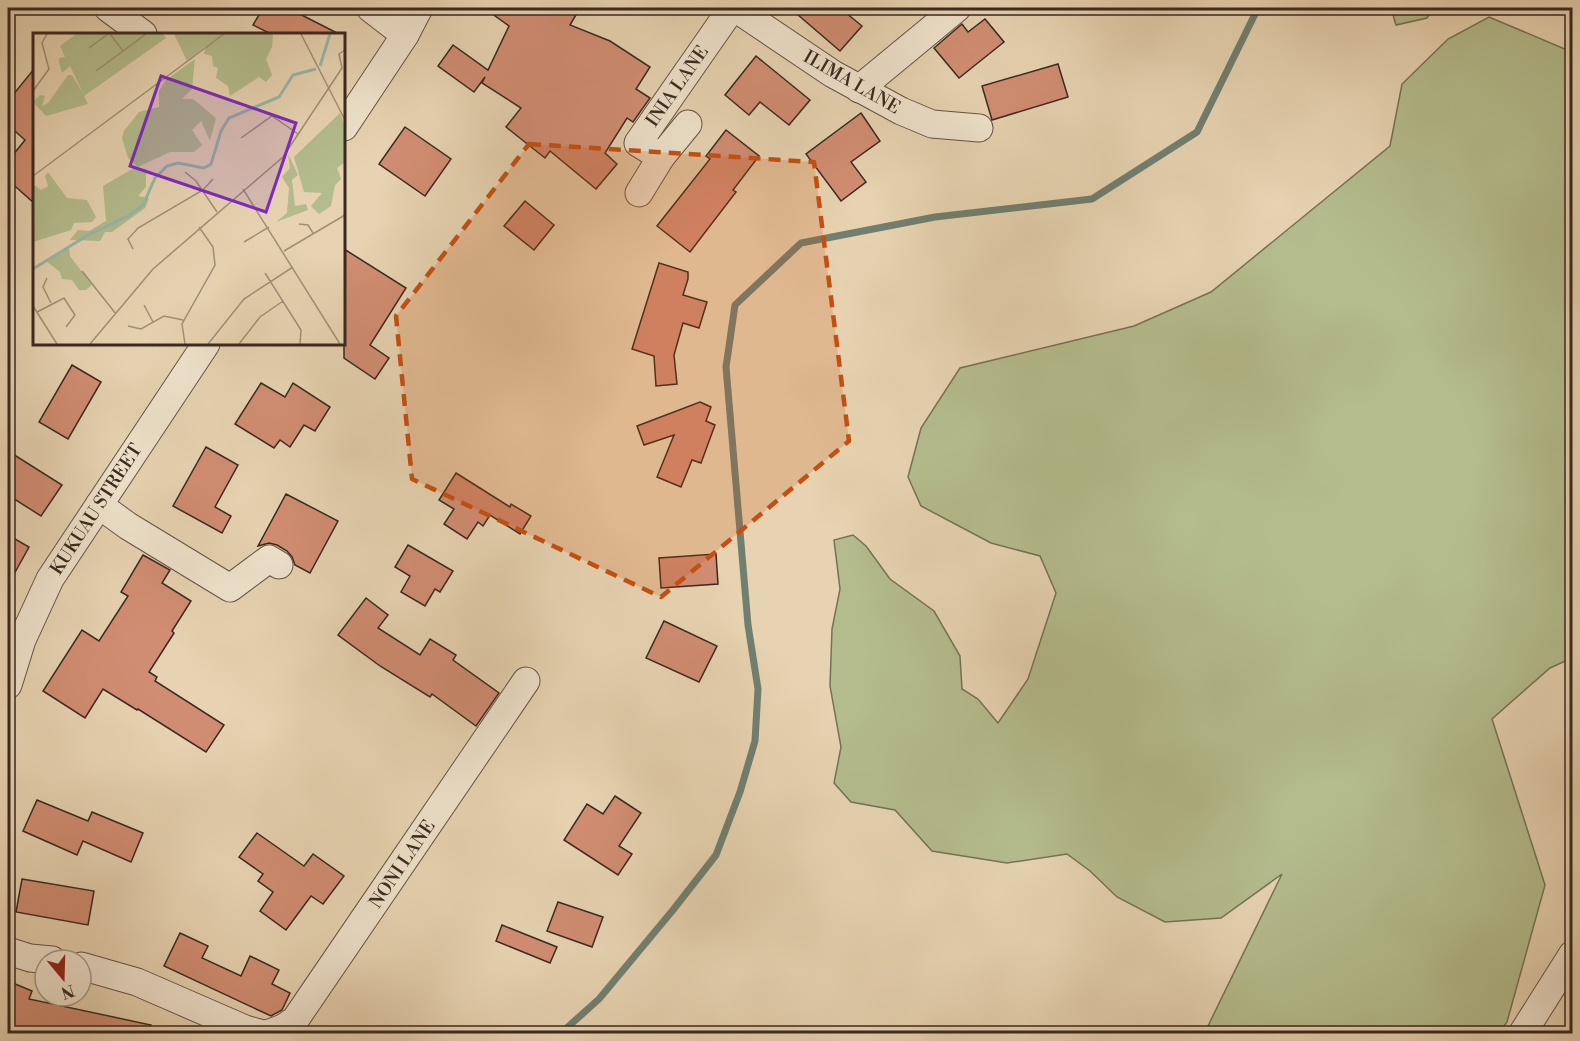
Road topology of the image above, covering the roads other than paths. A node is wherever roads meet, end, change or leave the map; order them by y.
1 (108, 8) edge
2 (370, 8) edge
3 (419, 8) edge
4 (734, 8) edge
5 (957, 8) edge
6 (142, 33) edge
7 (405, 35) junction
8 (859, 89) junction
9 (688, 124) dead end
10 (345, 125) edge
11 (979, 128) dead end
12 (661, 157) junction
13 (639, 193) dead end
14 (205, 345) edge
15 (99, 505) junction
16 (279, 566) dead end
17 (526, 681) dead end
18 (8, 686) edge
19 (8, 951) edge
20 (1572, 955) edge
21 (33, 958) edge
22 (93, 969) edge
23 (265, 1034) edge
24 (1522, 1034) edge

1 - 6 street
2 - 7 street
3 - 7 street
4 - 8 street, ILIMA LANE
4 - 12 street, INIA LANE
5 - 8 street
7 - 10 street
8 - 11 street, ILIMA LANE
9 - 12 street
12 - 13 street
14 - 15 street, KUKUAU STREET
15 - 16 street
15 - 18 street, KUKUAU STREET
17 - 23 street, NONI LANE
19 - 21 street
20 - 24 street
22 - 23 street, NONI LANE

